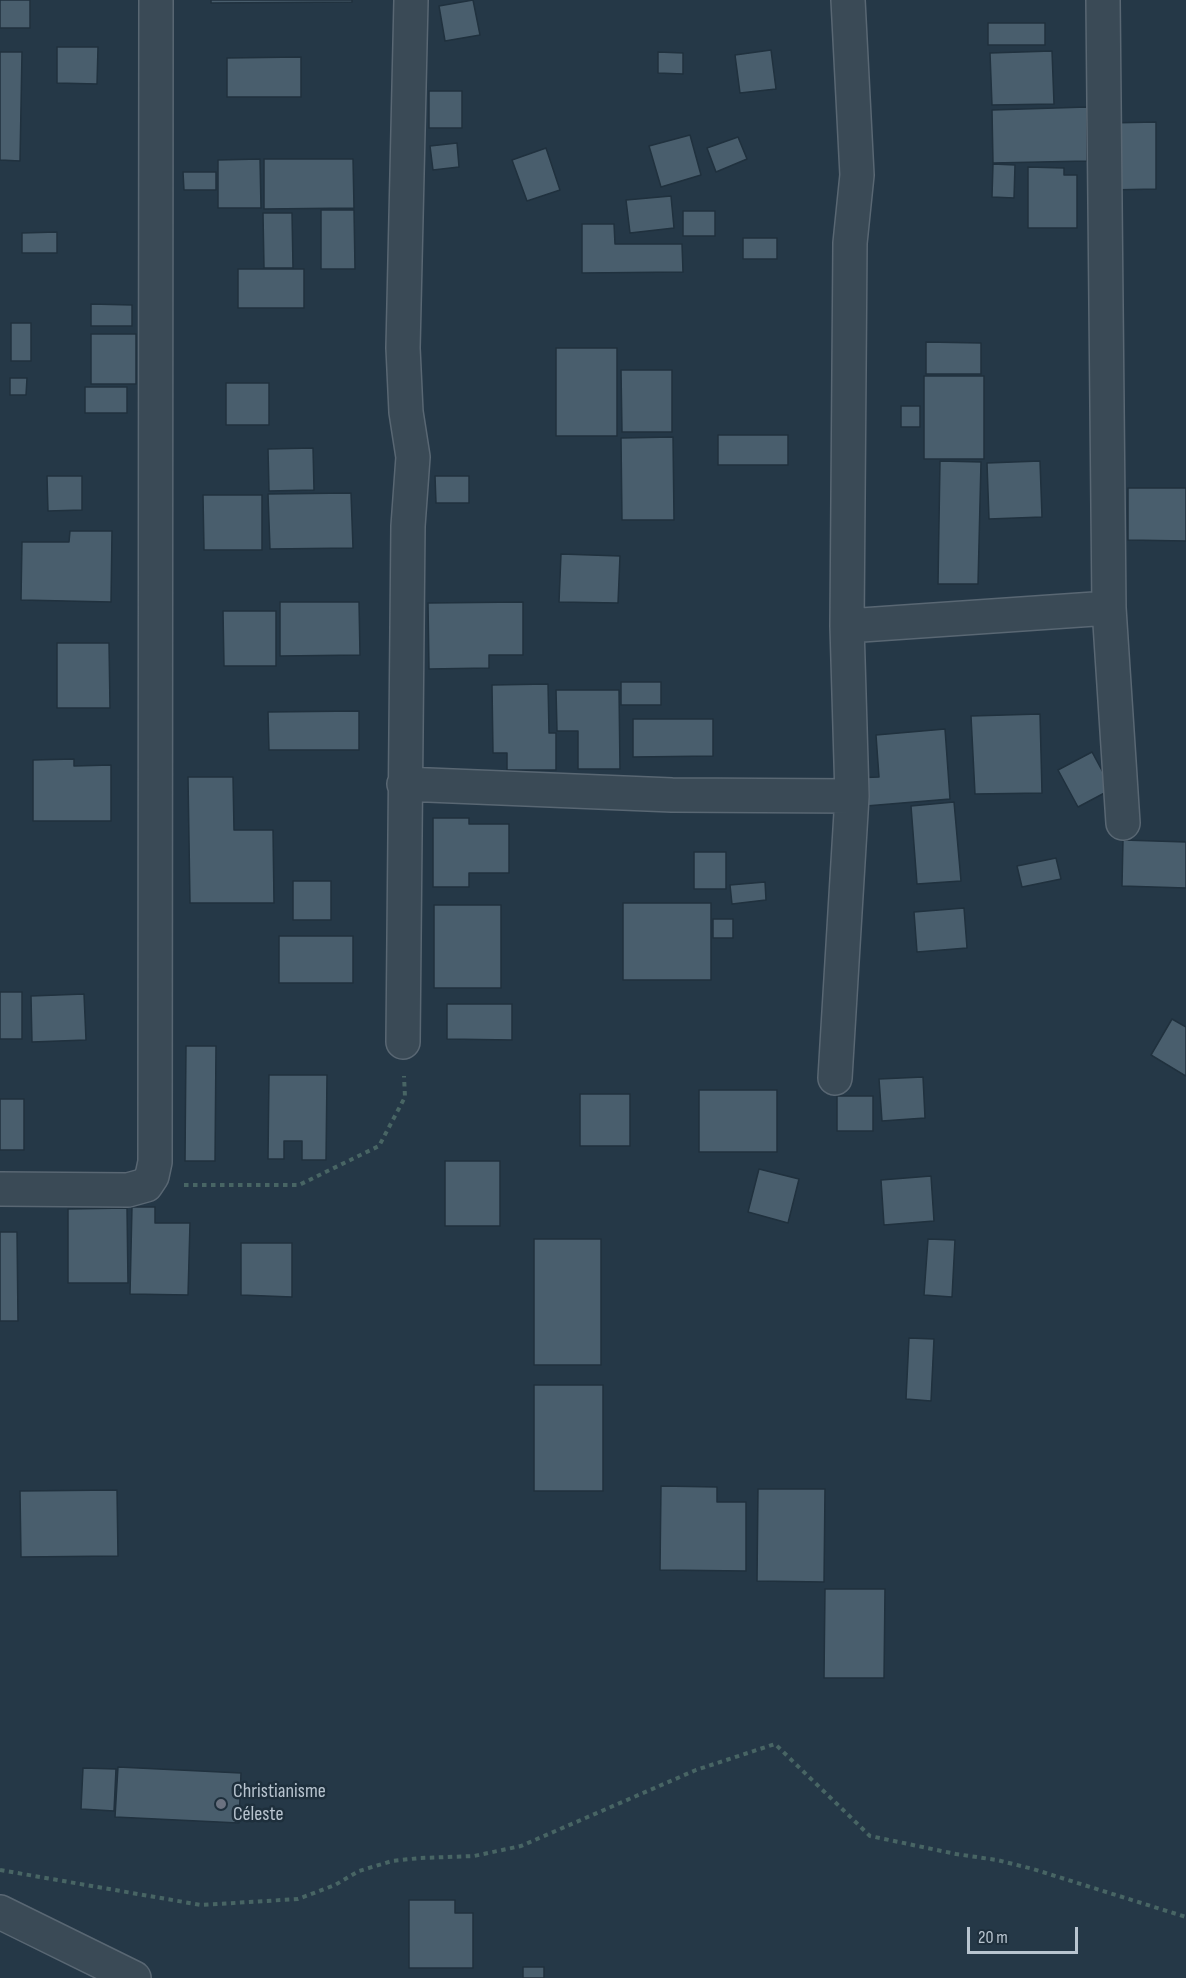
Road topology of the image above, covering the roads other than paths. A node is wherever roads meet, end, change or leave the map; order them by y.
1 (156, 0) edge
2 (411, 0) edge
3 (848, 0) edge
4 (1103, 0) edge
5 (1109, 608) junction
6 (847, 626) junction
7 (404, 784) junction
8 (852, 796) junction
9 (1124, 823) dead end
10 (403, 1042) road end
11 (835, 1078) dead end
12 (0, 1189) edge
13 (0, 1912) edge
14 (134, 1978) edge

1 - 12 street
2 - 7 street
3 - 6 street
4 - 5 street
5 - 6 street
5 - 9 street
6 - 8 street
7 - 8 street
7 - 10 street
8 - 11 street
13 - 14 street

